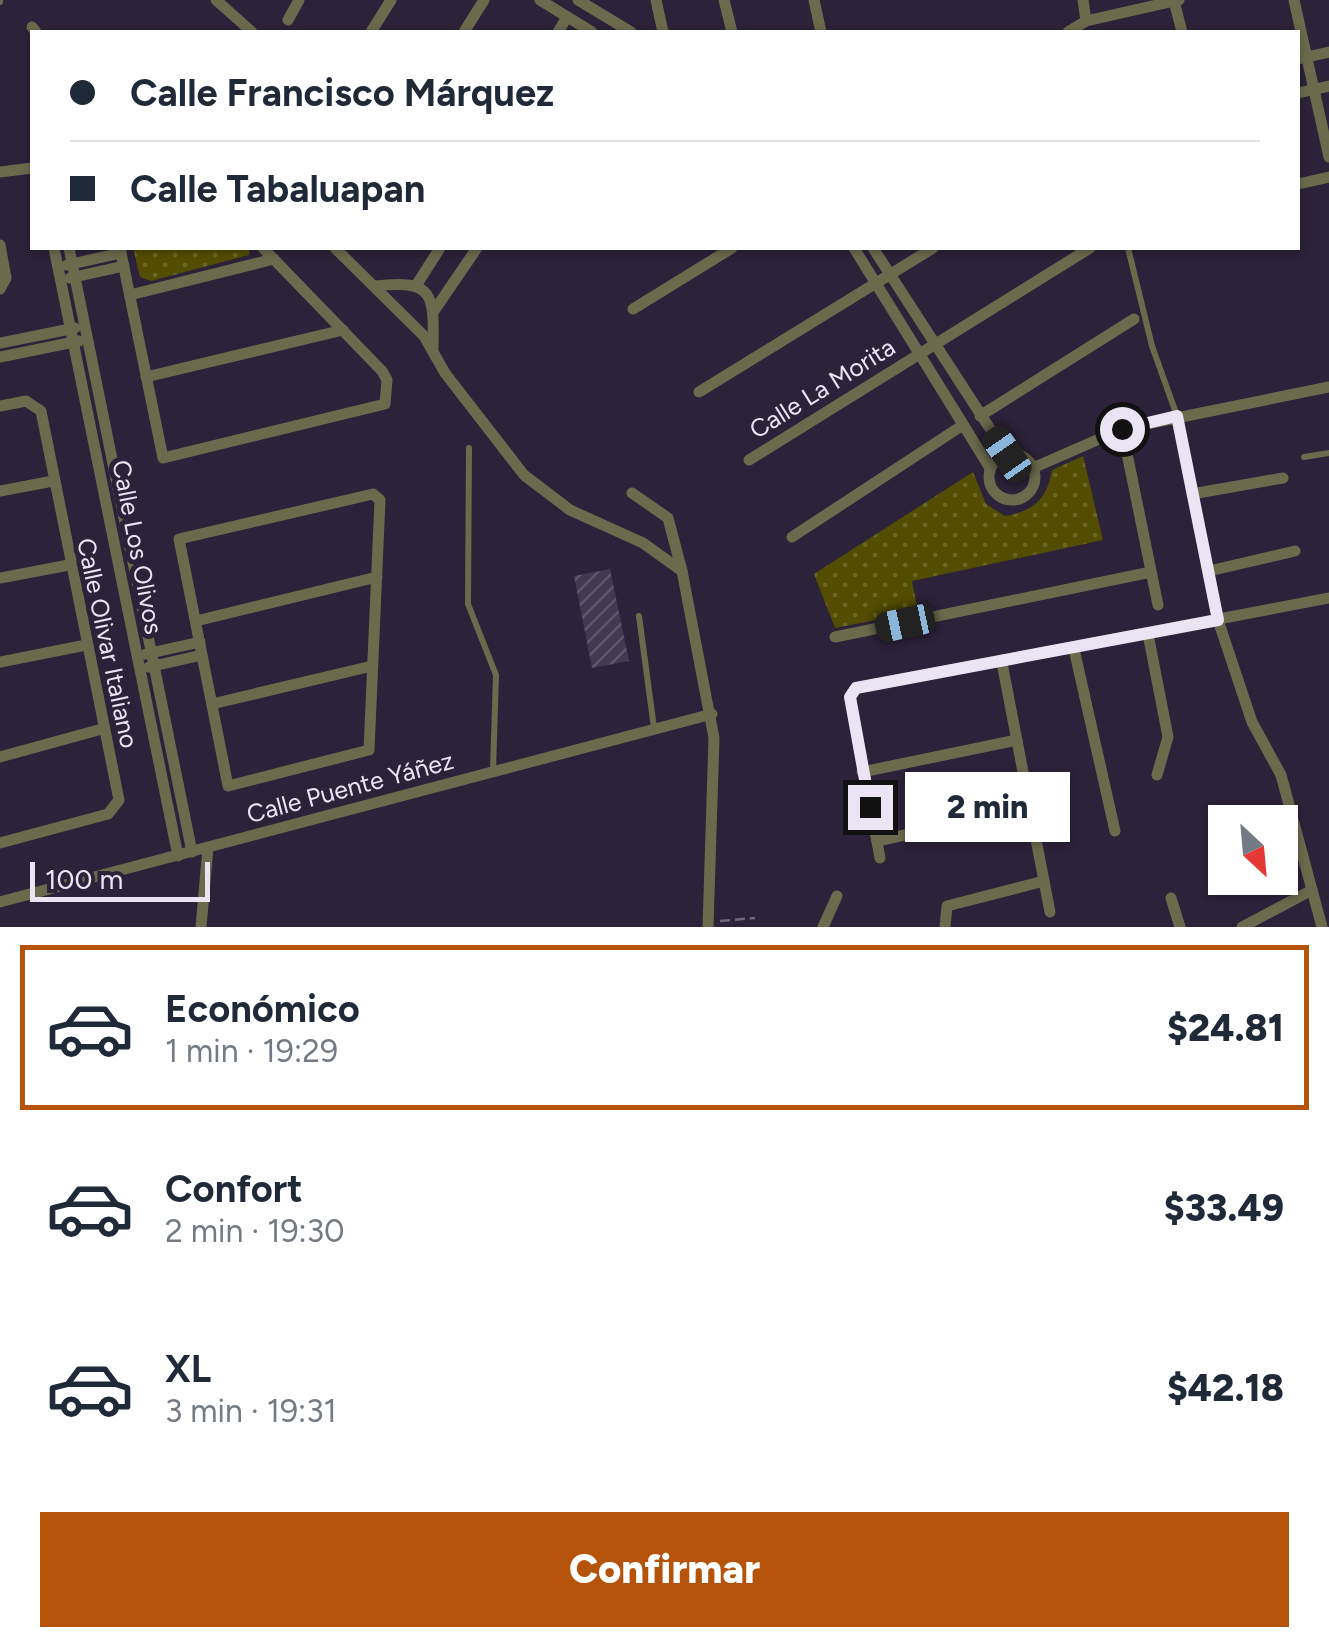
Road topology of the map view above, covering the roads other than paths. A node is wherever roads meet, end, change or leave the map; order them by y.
1 (216, 0) edge
2 (299, 0) edge
3 (390, 0) edge
4 (484, 0) edge
5 (540, 0) edge
6 (656, 0) edge
7 (724, 0) edge
8 (814, 0) edge
9 (1083, 0) edge
10 (1177, 0) edge
11 (1294, 0) edge
12 (584, 2) edge
13 (567, 18) junction
14 (288, 20) dead end
15 (1087, 27) edge
16 (250, 30) edge
17 (372, 30) edge
18 (465, 30) edge
19 (559, 30) edge
20 (588, 30) edge
21 (628, 30) edge
22 (663, 30) edge
23 (732, 30) edge
24 (822, 30) edge
25 (1182, 30) edge
26 (1298, 30) edge
27 (1329, 52) edge
28 (1302, 58) edge
29 (1329, 86) edge
30 (1314, 89) junction
31 (1300, 92) edge
32 (1329, 156) edge
33 (30, 168) edge
34 (0, 172) edge
35 (1329, 177) edge
36 (1300, 184) edge
37 (0, 246) edge
38 (55, 250) edge
39 (68, 250) edge
40 (265, 250) edge
41 (337, 250) edge
42 (439, 250) edge
43 (476, 250) edge
44 (729, 250) edge
45 (855, 250) edge
46 (874, 250) edge
47 (930, 250) edge
48 (1087, 250) edge
49 (1128, 250) edge
50 (122, 256) edge
51 (274, 260) junction
52 (66, 272) junction
53 (890, 274) junction
54 (877, 282) junction
55 (417, 284) junction
56 (375, 286) junction
57 (0, 289) edge
58 (130, 295) junction
59 (633, 308) dead end
60 (434, 312) junction
61 (1134, 320) dead end
62 (343, 330) junction
63 (79, 334) junction
64 (0, 342) edge
65 (935, 344) junction
66 (433, 348) junction
67 (920, 354) junction
68 (0, 357) edge
69 (146, 377) junction
70 (1329, 388) edge
71 (699, 392) dead end
72 (0, 406) edge
73 (980, 416) junction
74 (1177, 416) junction
75 (963, 425) junction
76 (1122, 429) junction
77 (469, 448) dead end
78 (1329, 453) edge
79 (1007, 454) junction
80 (1304, 457) dead end
81 (749, 460) dead end
82 (990, 468) junction
83 (1033, 468) junction
84 (1283, 478) dead end
85 (53, 480) junction
86 (0, 491) edge
87 (632, 493) dead end
88 (1192, 494) junction
89 (792, 537) dead end
90 (1294, 551) dead end
91 (69, 565) junction
92 (682, 571) junction
93 (1208, 571) junction
94 (1151, 572) junction
95 (377, 577) junction
96 (0, 578) edge
97 (1329, 598) edge
98 (1158, 605) dead end
99 (639, 616) dead end
100 (1218, 620) junction
101 (196, 621) junction
102 (1148, 634) junction
103 (835, 637) dead end
104 (86, 646) junction
105 (201, 648) junction
106 (1074, 648) junction
107 (152, 659) junction
108 (0, 662) edge
109 (138, 662) junction
110 (1002, 663) junction
111 (372, 666) junction
112 (212, 704) junction
113 (712, 714) junction
114 (102, 729) junction
115 (654, 729) junction
116 (1017, 740) junction
117 (0, 757) edge
118 (492, 772) junction
119 (862, 772) junction
120 (1157, 775) dead end
121 (1030, 808) junction
122 (1115, 831) dead end
123 (877, 841) junction
124 (0, 844) edge
125 (208, 848) junction
126 (192, 852) junction
127 (178, 856) junction
128 (880, 858) dead end
129 (1044, 881) junction
130 (1312, 890) junction
131 (837, 896) dead end
132 (1170, 898) dead end
133 (0, 902) edge
134 (1050, 912) dead end
135 (708, 924) edge
136 (201, 927) edge
137 (823, 927) edge
138 (945, 927) edge
139 (1180, 927) edge
140 (1242, 927) edge
141 (1322, 927) edge

1 - 16 street
2 - 14 street
3 - 17 street
4 - 18 street
5 - 13 street
6 - 22 street
7 - 23 street
8 - 24 street
9 - 15 street
10 - 15 street
10 - 25 street
11 - 26 street
12 - 21 street
13 - 19 street
13 - 20 street
27 - 28 street
28 - 30 street
29 - 30 street
30 - 31 street
30 - 32 street
33 - 34 street
35 - 36 street
37 - 57 street
38 - 52 street, Calle Los Olivos
39 - 52 street, Calle Los Olivos
40 - 51 street
41 - 56 street
42 - 55 street
43 - 60 street
44 - 59 street
45 - 54 street
46 - 53 street
47 - 53 street
48 - 65 street, Calle La Morita
49 - 74 lane
50 - 52 street
50 - 58 street
51 - 58 street
51 - 62 street
52 - 63 street, Calle Los Olivos
53 - 54 street
53 - 65 street
54 - 67 street
54 - 71 street
55 - 56 street
55 - 60 street
56 - 66 street
58 - 69 street
60 - 66 street
61 - 73 street
62 - 69 street
62 - 69 street
63 - 64 street
63 - 68 street
63 - 107 street, Calle Los Olivos
63 - 109 street, Calle Los Olivos
65 - 67 street, Calle La Morita
65 - 73 street
66 - 92 street
67 - 75 street
67 - 81 street, Calle La Morita
70 - 74 street
72 - 85 street, Calle Olivar Italiano
73 - 79 street
74 - 76 street
74 - 88 street
75 - 82 street
75 - 89 street
76 - 83 street
76 - 94 street
77 - 118 lane
78 - 80 lane
79 - 82 street
79 - 83 street
82 - 83 street
84 - 88 street
85 - 86 street
85 - 91 street, Calle Olivar Italiano
87 - 92 street
88 - 93 street
90 - 93 street
91 - 96 street
91 - 104 street, Calle Olivar Italiano
92 - 113 street
93 - 100 street
94 - 98 street
94 - 103 street
95 - 101 street
95 - 101 street
95 - 111 street
97 - 100 street
99 - 115 lane
100 - 102 street
100 - 130 street
101 - 105 street
102 - 106 street
102 - 120 street
104 - 108 street
104 - 114 street, Calle Olivar Italiano
105 - 107 street
105 - 112 street
106 - 110 street
106 - 122 street
107 - 109 street
107 - 126 street, Calle Los Olivos
109 - 127 street, Calle Los Olivos
110 - 116 street
110 - 119 street
111 - 112 street
111 - 112 street
113 - 115 street, Calle Puente Yáñez
113 - 135 street
114 - 117 street
114 - 124 street, Calle Olivar Italiano
115 - 118 street, Calle Puente Yáñez
116 - 119 street
116 - 121 street
118 - 125 street, Calle Puente Yáñez
119 - 123 street
121 - 123 street
121 - 129 street
123 - 128 street
125 - 126 street, Calle Puente Yáñez
125 - 136 street
126 - 127 street, Calle Puente Yáñez
127 - 133 street, Calle Puente Yáñez
129 - 134 street
129 - 138 street
130 - 140 street
130 - 141 street
131 - 137 street
132 - 139 street

